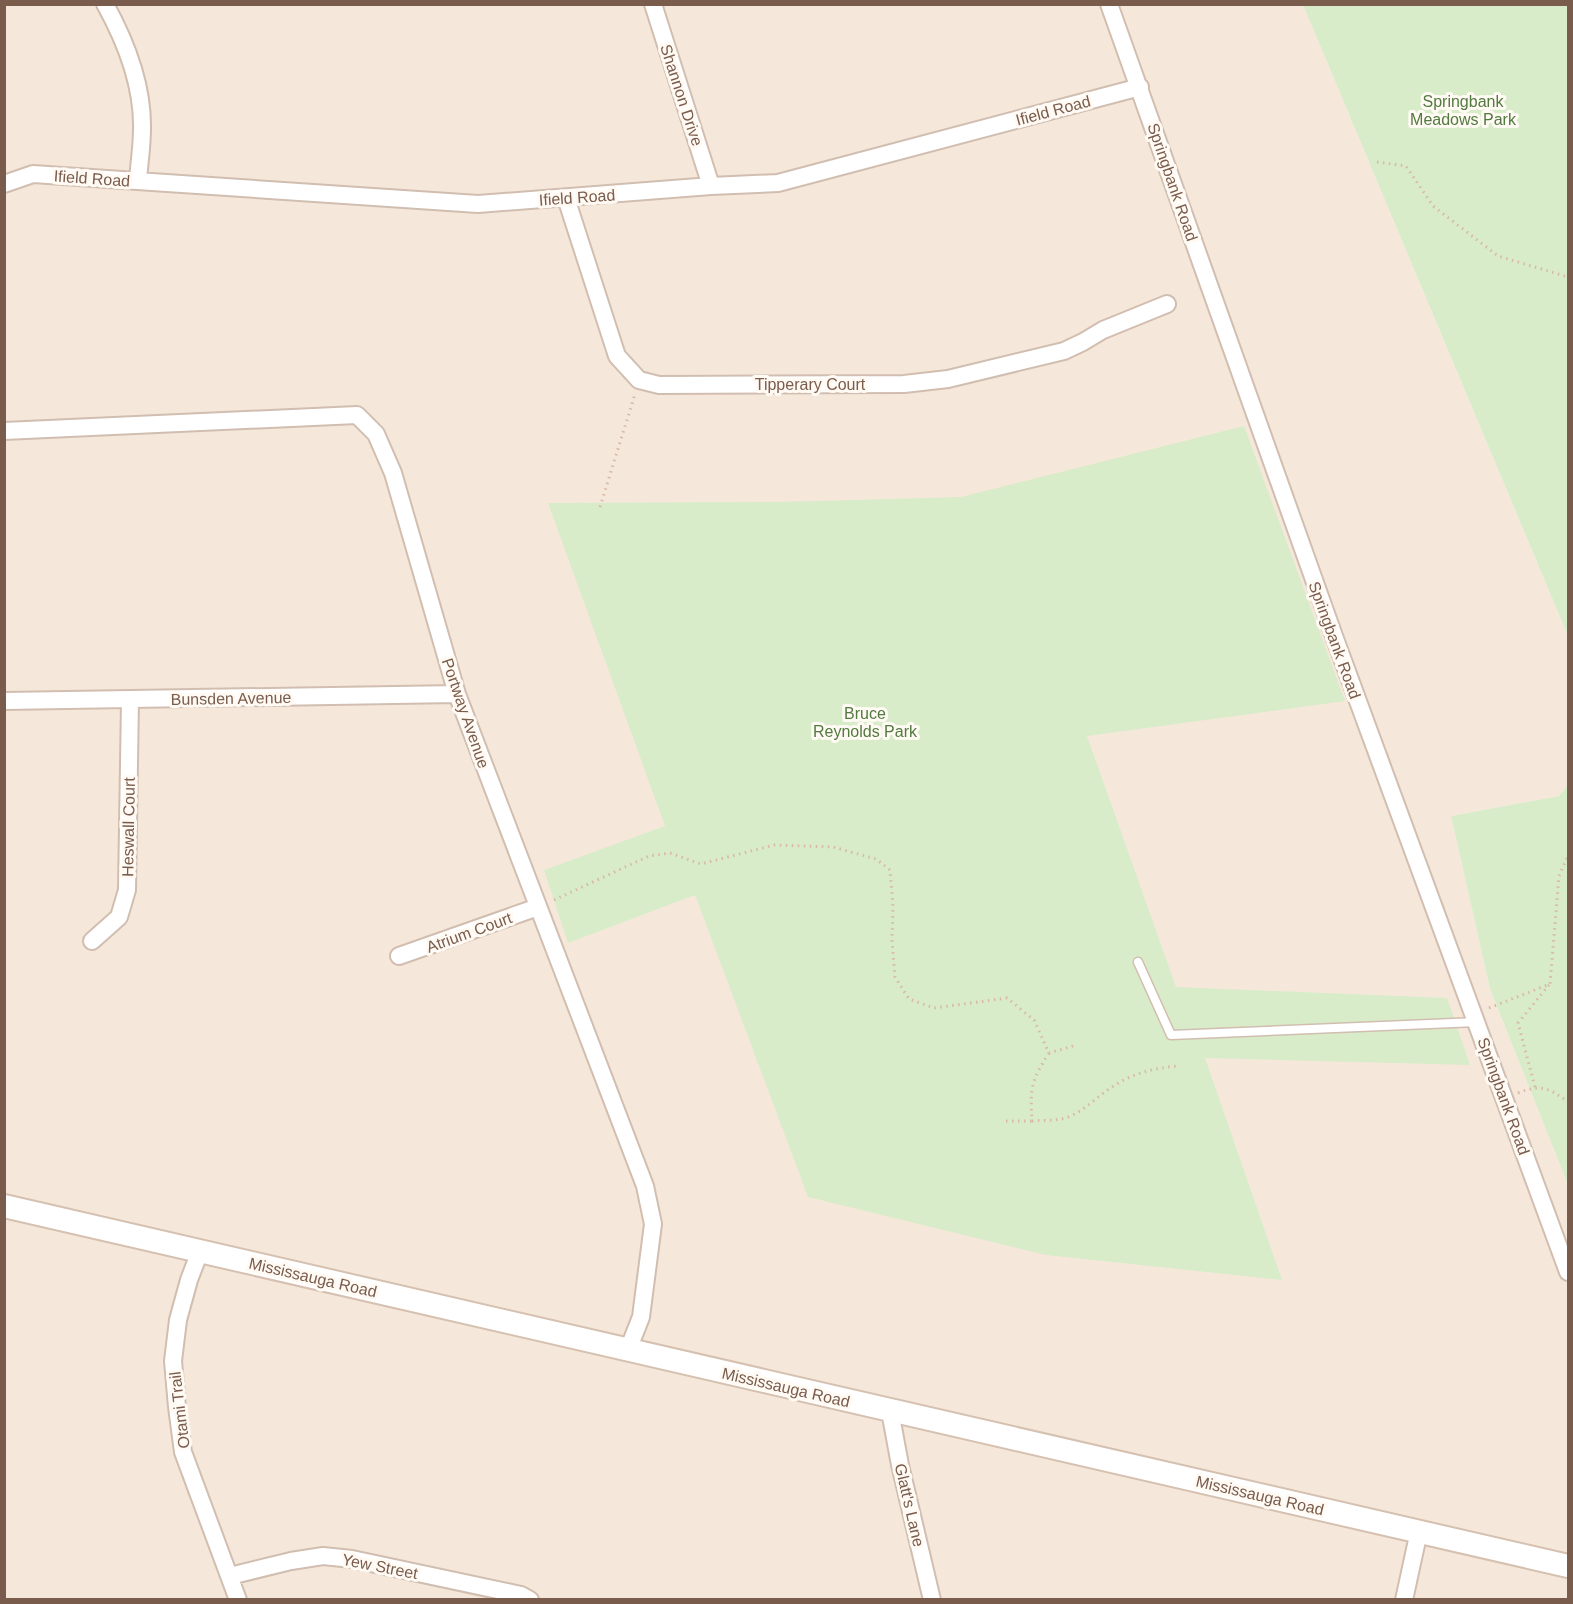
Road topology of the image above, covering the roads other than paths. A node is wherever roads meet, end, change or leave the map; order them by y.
1 (105, 4) edge
2 (653, 4) edge
3 (1109, 4) edge
4 (1140, 87) junction
5 (138, 181) junction
6 (4, 184) edge
7 (711, 186) junction
8 (566, 198) junction
9 (1167, 304) dead end
10 (4, 431) edge
11 (457, 694) junction
12 (130, 700) junction
13 (4, 701) edge
14 (538, 907) junction
15 (92, 941) dead end
16 (399, 956) dead end
17 (1138, 962) dead end
18 (1475, 1017) junction
19 (4, 1206) edge
20 (200, 1251) junction
21 (1569, 1272) edge
22 (628, 1350) junction
23 (890, 1411) junction
24 (1419, 1531) junction
25 (1569, 1566) edge
26 (230, 1576) junction
27 (238, 1599) edge
28 (530, 1599) edge
29 (932, 1599) edge
30 (1404, 1599) edge

1 - 5 street
2 - 7 street, Shannon Drive
3 - 4 street, Springbank Road
4 - 7 street, Ifield Road
4 - 18 street, Springbank Road
5 - 6 street, Ifield Road
5 - 8 street, Ifield Road
7 - 8 street, Ifield Road
8 - 9 street, Tipperary Court
10 - 11 street, Portway Avenue
11 - 12 street, Bunsden Avenue
11 - 14 street, Portway Avenue
12 - 13 street, Bunsden Avenue
12 - 15 street, Heswall Court
14 - 16 street, Atrium Court
14 - 22 street, Portway Avenue
17 - 18 lane
18 - 21 street, Springbank Road
19 - 20 main road, Mississauga Road
20 - 22 main road, Mississauga Road
20 - 26 street, Otami Trail
22 - 23 main road, Mississauga Road
23 - 24 main road, Mississauga Road
23 - 29 street, Glatt's Lane
24 - 25 main road, Mississauga Road
24 - 30 street
26 - 27 street, Otami Trail
26 - 28 street, Yew Street

